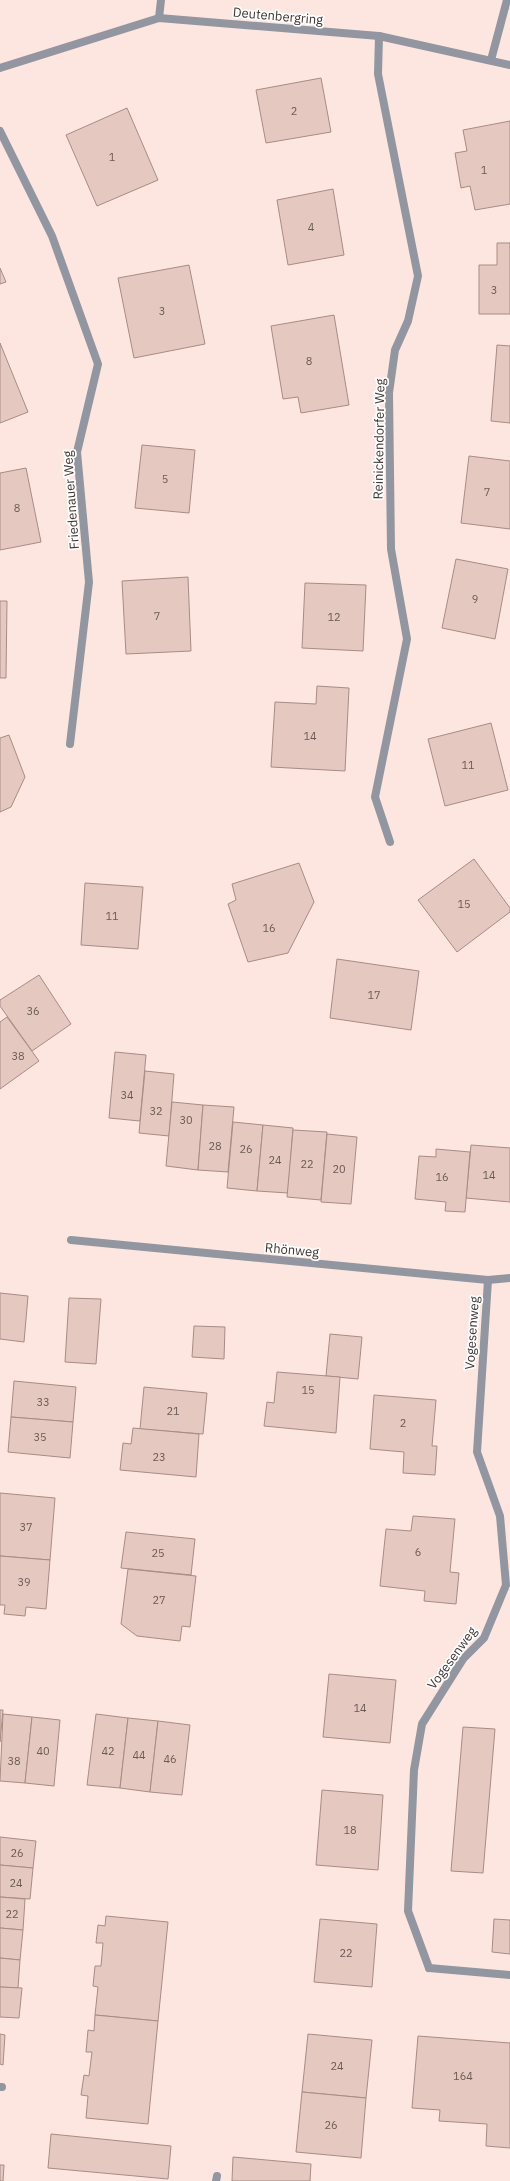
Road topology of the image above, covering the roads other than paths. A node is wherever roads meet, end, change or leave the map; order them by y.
1 (161, 0) edge
2 (507, 0) edge
3 (159, 18) junction
4 (379, 36) junction
5 (492, 60) junction
6 (510, 65) edge
7 (0, 68) edge
8 (0, 131) edge
9 (70, 744) dead end
10 (390, 842) dead end
11 (71, 1240) dead end
12 (510, 1278) edge
13 (488, 1280) junction
14 (510, 1975) edge

1 - 3 street
2 - 5 street
3 - 4 street, Deutenbergring
3 - 7 street, Deutenbergring
4 - 5 street, Deutenbergring
4 - 10 street, Reinickendorfer Weg
5 - 6 street, Deutenbergring
8 - 9 street, Friedenauer Weg
11 - 13 street, Rhönweg
12 - 13 street, Rhönweg
13 - 14 street, Vogesenweg

